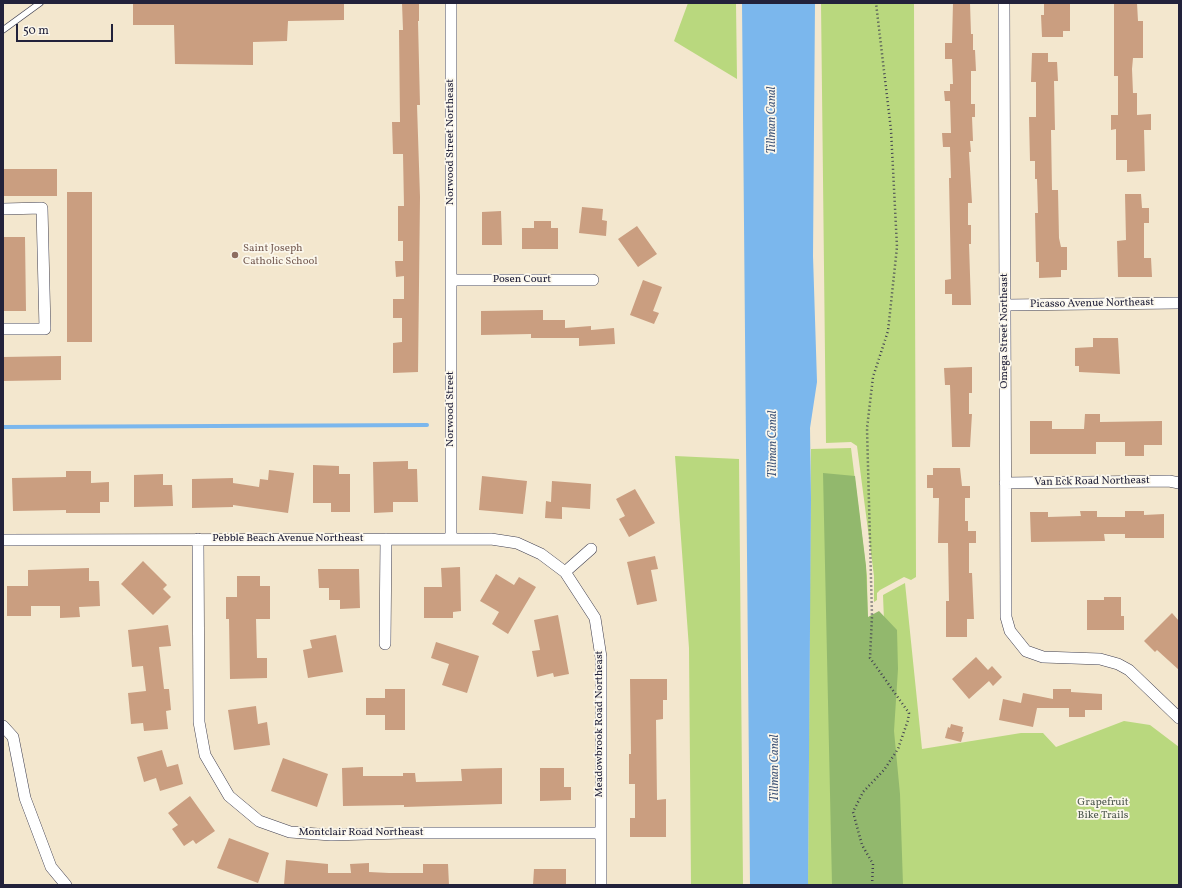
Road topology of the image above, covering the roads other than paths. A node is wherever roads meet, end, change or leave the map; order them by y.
1 (451, 3) edge
2 (1004, 3) edge
3 (36, 4) edge
4 (3, 30) edge
5 (3, 209) edge
6 (451, 280) junction
7 (593, 280) dead end
8 (1179, 303) edge
9 (1005, 305) junction
10 (3, 329) edge
11 (1005, 483) junction
12 (1179, 483) edge
13 (198, 539) junction
14 (386, 539) junction
15 (451, 539) junction
16 (3, 540) edge
17 (591, 549) dead end
18 (565, 572) junction
19 (385, 644) dead end
20 (1179, 718) edge
21 (3, 726) edge
22 (600, 833) junction
23 (66, 885) edge
24 (601, 885) edge

1 - 6 street, Norwood Street Northeast
2 - 9 street, Omega Street Northeast
3 - 4 lane
5 - 10 street
6 - 7 street, Posen Court
6 - 15 street, Norwood Street
8 - 9 street, Picasso Avenue Northeast
9 - 11 street, Omega Street Northeast
11 - 12 street, Van Eck Road Northeast
11 - 20 street, Omega Street Northeast
13 - 14 street, Pebble Beach Avenue Northeast
13 - 16 street, Pebble Beach Avenue Northeast
13 - 22 street, Montclair Road Northeast
14 - 15 street, Pebble Beach Avenue Northeast
14 - 19 street
15 - 18 street, Pebble Beach Avenue Northeast
17 - 18 street
18 - 22 street, Meadowbrook Road Northeast
21 - 23 street
22 - 24 street, Meadowbrook Road Northeast

